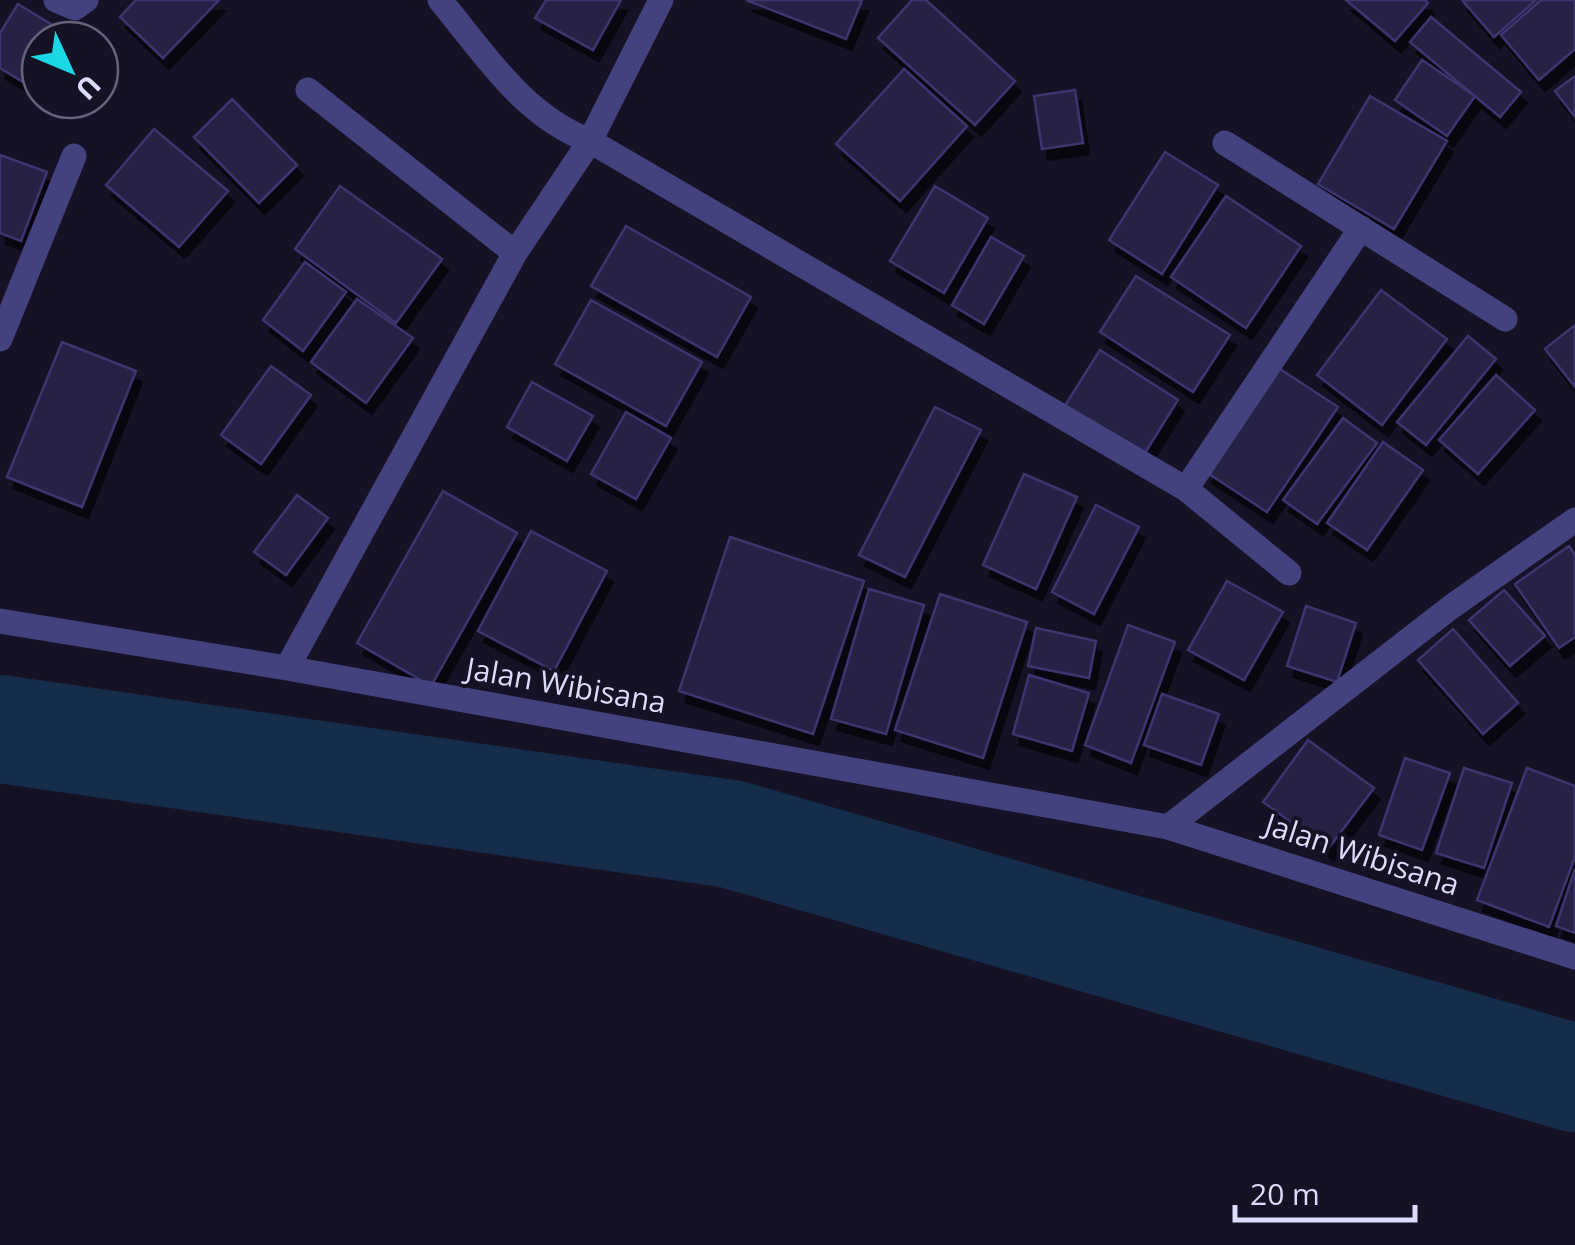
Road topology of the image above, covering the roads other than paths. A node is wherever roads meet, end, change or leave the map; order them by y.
1 (56, 0) edge
2 (86, 0) edge
3 (440, 0) edge
4 (661, 0) edge
5 (308, 90) dead end
6 (590, 141) junction
7 (1224, 143) dead end
8 (74, 156) dead end
9 (1361, 228) junction
10 (515, 252) junction
11 (1505, 319) dead end
12 (0, 339) edge
13 (1186, 490) junction
14 (1575, 520) edge
15 (1289, 572) dead end
16 (0, 622) edge
17 (287, 668) junction
18 (1168, 828) junction
19 (1575, 956) edge

1 - 2 street
3 - 6 street
4 - 6 street
5 - 10 street
6 - 10 street
6 - 13 street
7 - 9 street
8 - 12 street
9 - 11 street
9 - 13 street
10 - 17 street
13 - 15 street
14 - 18 street
16 - 17 street, Jalan Wibisana
17 - 18 street, Jalan Wibisana
18 - 19 street, Jalan Wibisana

